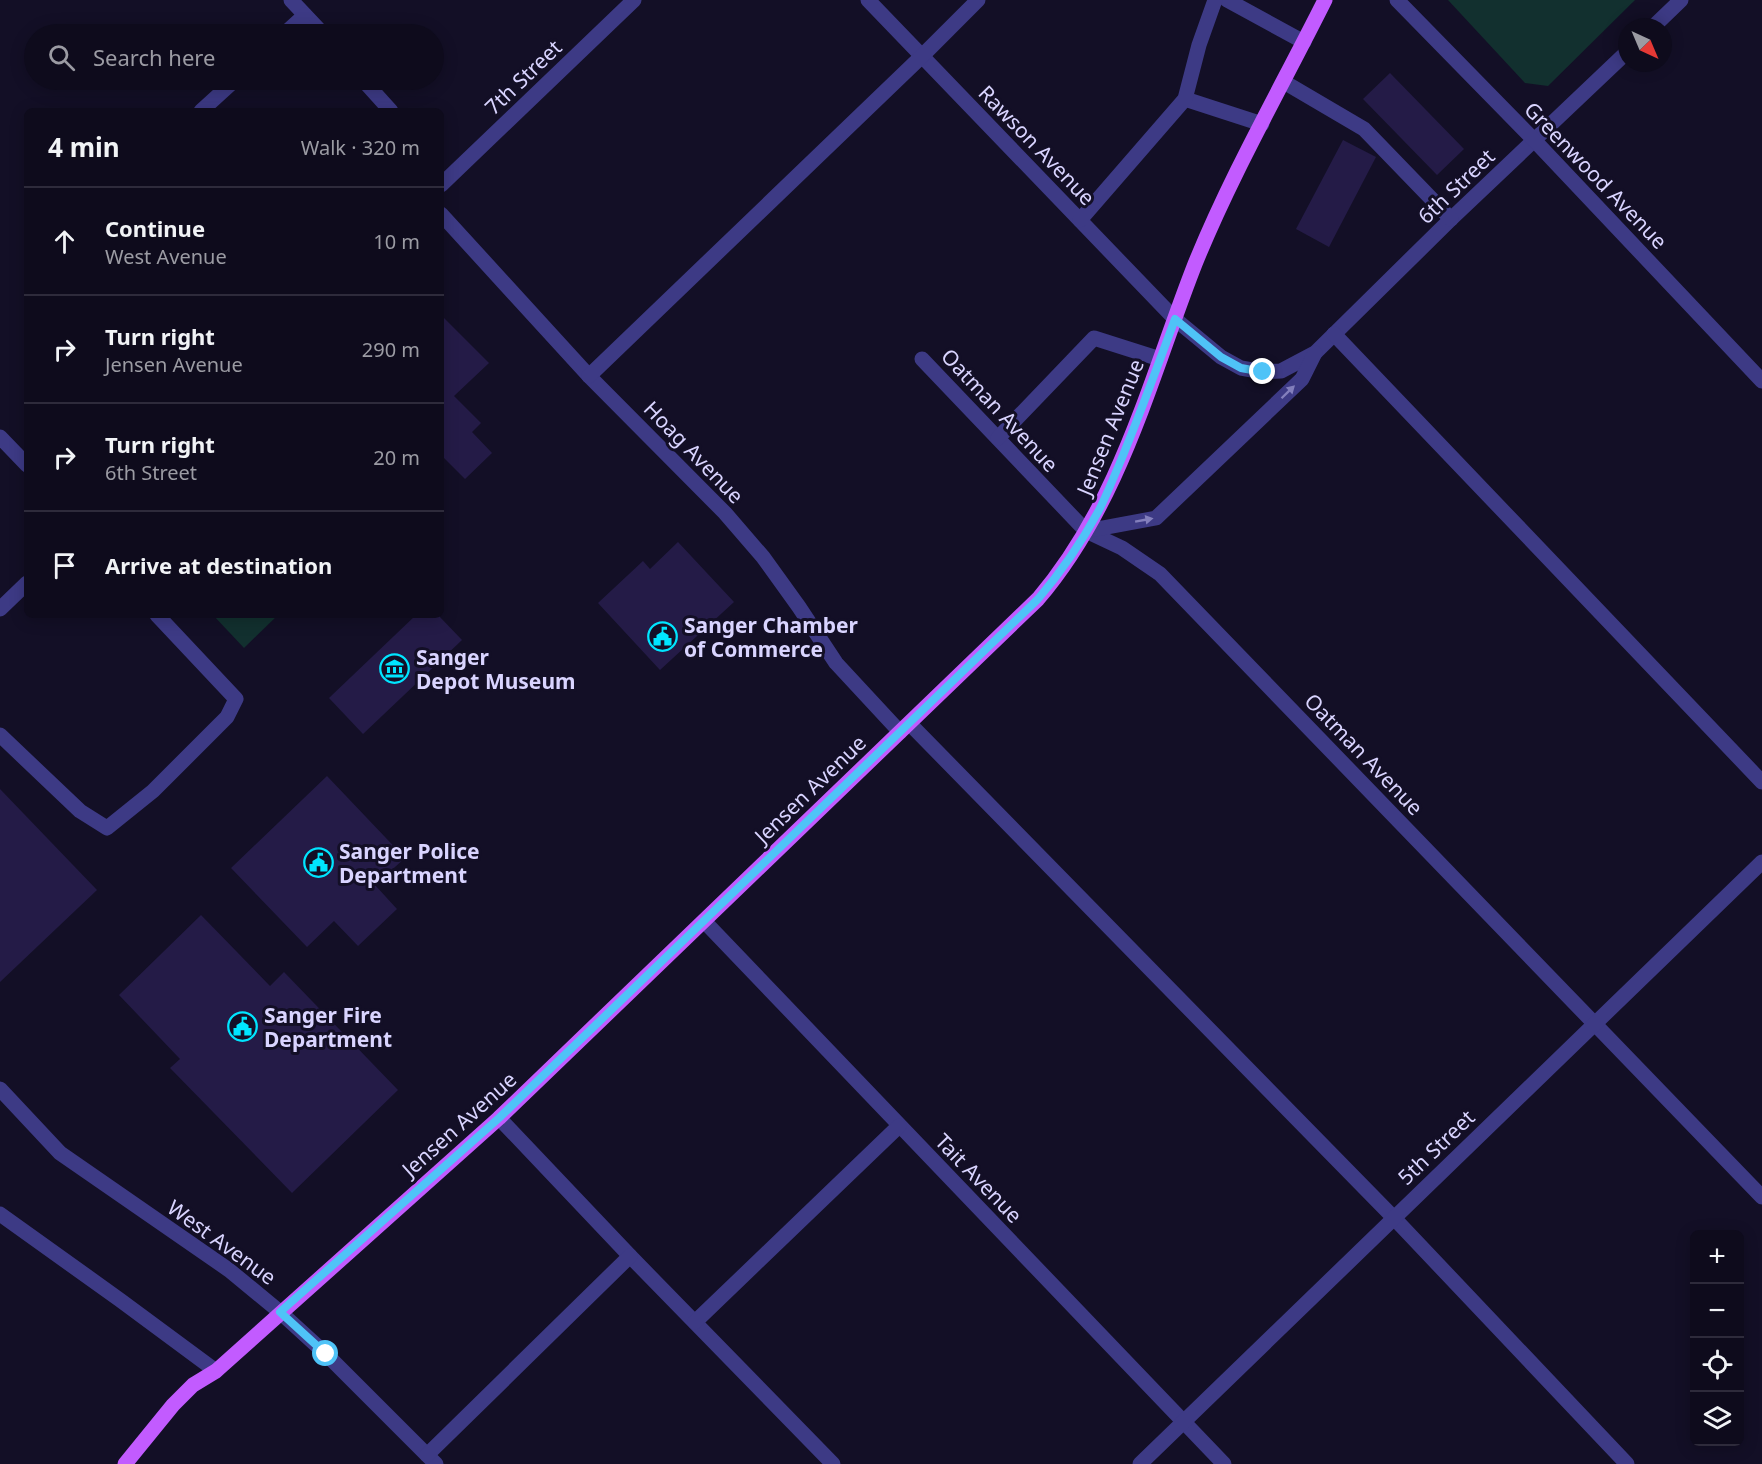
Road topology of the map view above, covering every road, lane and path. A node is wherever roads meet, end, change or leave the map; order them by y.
1 (291, 0) edge
2 (634, 0) edge
3 (868, 0) edge
4 (978, 0) edge
5 (1215, 0) edge
6 (1227, 0) edge
7 (1325, 0) edge
8 (1397, 0) edge
9 (1681, 0) edge
10 (305, 15) junction
11 (1662, 18) edge
12 (295, 24) edge
13 (314, 24) edge
14 (1304, 42) junction
15 (922, 56) junction
16 (1618, 61) edge
17 (1284, 82) junction
18 (224, 90) edge
19 (372, 90) edge
20 (1185, 99) junction
21 (204, 108) edge
22 (388, 108) edge
23 (1262, 124) junction
24 (1535, 141) junction
25 (444, 176) edge
26 (444, 217) edge
27 (1451, 219) junction
28 (1080, 220) junction
29 (1175, 319) junction
30 (1334, 334) junction
31 (1315, 353) junction
32 (922, 358) dead end
33 (1160, 359) junction
34 (590, 376) junction
35 (1762, 381) edge
36 (0, 437) edge
37 (998, 438) junction
38 (24, 462) edge
39 (1086, 531) junction
40 (24, 586) edge
41 (0, 609) edge
42 (159, 618) edge
43 (905, 728) junction
44 (0, 735) edge
45 (1762, 782) edge
46 (1762, 861) edge
47 (704, 921) junction
48 (1596, 1024) junction
49 (0, 1089) edge
50 (499, 1118) junction
51 (899, 1126) junction
52 (1762, 1197) edge
53 (0, 1214) edge
54 (1393, 1217) junction
55 (630, 1256) junction
56 (280, 1312) junction
57 (695, 1322) junction
58 (216, 1371) junction
59 (1183, 1422) junction
60 (431, 1459) edge
61 (125, 1464) edge
62 (833, 1464) edge
63 (1140, 1464) edge
64 (1224, 1464) edge
65 (1627, 1464) edge

1 - 10 street
2 - 25 street, 7th Street
3 - 15 street, Rawson Avenue
4 - 15 street
5 - 20 street
6 - 14 street
7 - 14 main road, Jensen Avenue
8 - 24 street, Greenwood Avenue
9 - 11 street
10 - 12 street
10 - 13 street
14 - 17 main road, Jensen Avenue
15 - 28 street, Rawson Avenue
15 - 34 street
16 - 24 street, 6th Street
17 - 23 main road, Jensen Avenue
17 - 27 street
18 - 21 street
19 - 22 street
20 - 23 street
20 - 28 street
23 - 29 main road, Jensen Avenue
24 - 27 street, 6th Street
24 - 35 street, Greenwood Avenue
26 - 34 street, Hoag Avenue
27 - 30 street, 6th Street
28 - 29 street, Rawson Avenue
29 - 31 street, 6th Street
29 - 33 main road, Jensen Avenue
30 - 31 street, 6th Street
30 - 45 street
39 -> 31 street, 6th Street
32 - 37 street, Oatman Avenue
33 - 37 street
33 - 39 main road, Jensen Avenue
34 - 43 street, Hoag Avenue
36 - 38 street
37 - 39 street, Oatman Avenue
39 - 43 main road, Jensen Avenue
39 - 48 street, Oatman Avenue
40 - 41 street
42 - 44 street
43 - 47 main road, Jensen Avenue
43 - 54 street, Hoag Avenue
46 - 48 street, 5th Street
47 - 50 main road, Jensen Avenue
47 - 51 street, Tait Avenue
48 - 52 street, Oatman Avenue
48 - 54 street, 5th Street
49 - 56 street, West Avenue
50 - 55 street
50 - 56 main road, Jensen Avenue
51 - 57 street
51 - 59 street, Tait Avenue
53 - 58 street
54 - 59 street, 5th Street
54 - 65 street, Hoag Avenue
55 - 57 street
55 - 60 street
56 - 58 main road, Jensen Avenue
56 - 60 street, West Avenue
57 - 62 street
58 - 61 main road, Jensen Avenue
59 - 63 street, 5th Street
59 - 64 street, Tait Avenue

